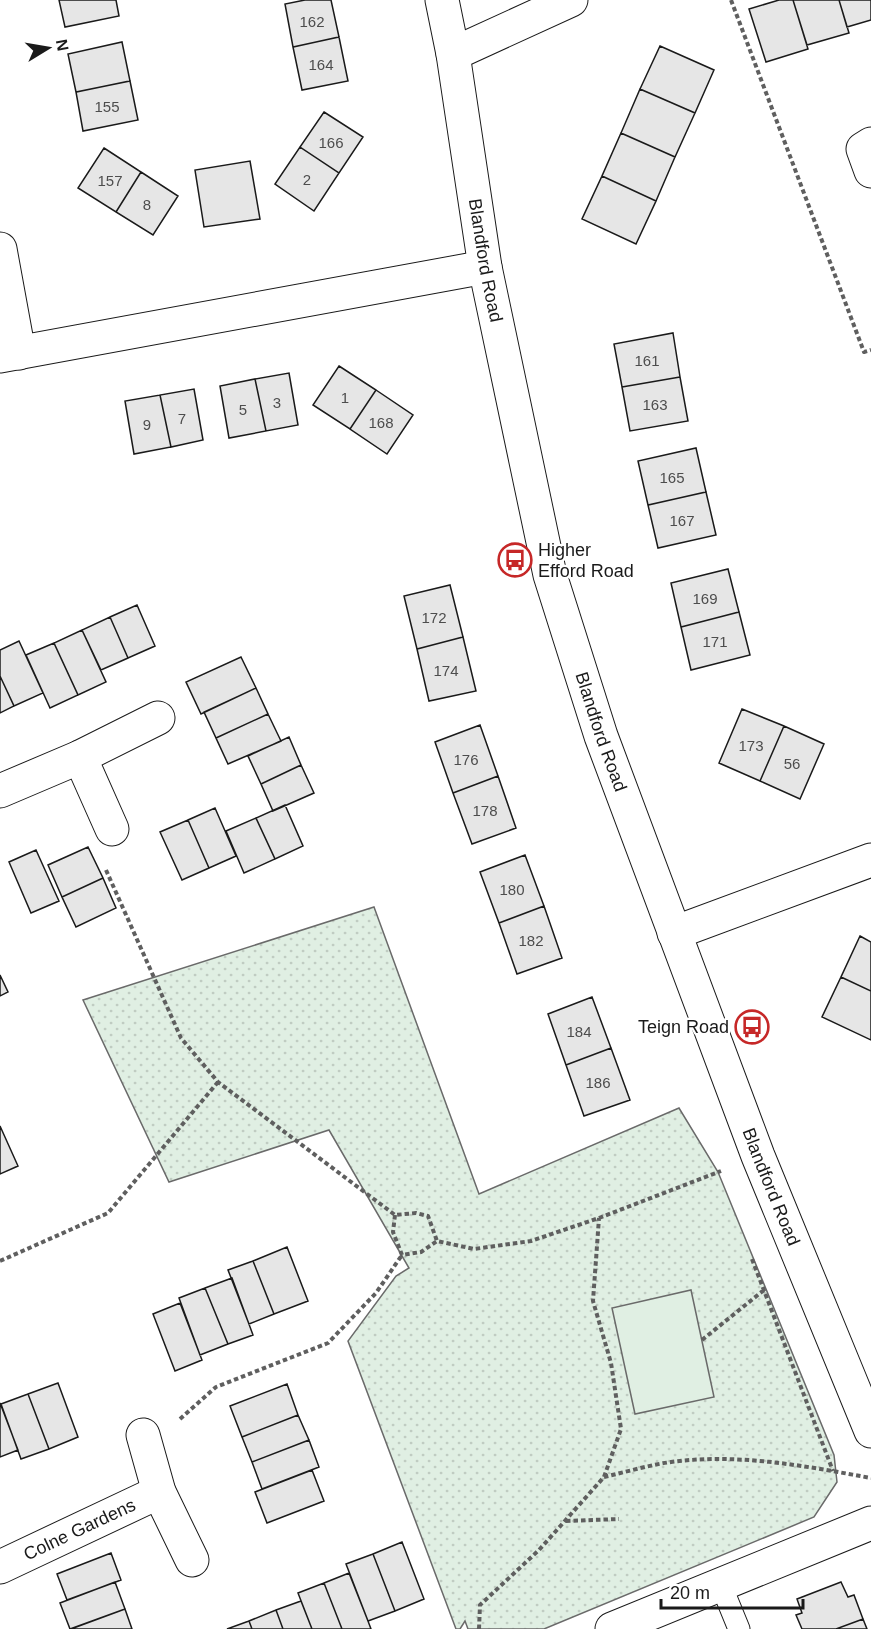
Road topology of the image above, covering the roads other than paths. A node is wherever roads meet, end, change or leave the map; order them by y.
1 (442, 0) edge
2 (571, 0) edge
3 (453, 54) junction
4 (871, 144) edge
5 (871, 171) edge
6 (0, 249) edge
7 (484, 267) junction
8 (9, 355) edge
9 (158, 718) dead end
10 (80, 757) junction
11 (0, 791) edge
12 (112, 829) road end
13 (871, 860) edge
14 (674, 933) junction
15 (871, 1431) edge
16 (143, 1435) road end
17 (159, 1492) junction
18 (871, 1523) edge
19 (192, 1560) dead end
20 (0, 1567) edge
21 (721, 1585) junction
22 (612, 1629) edge
23 (739, 1629) edge

1 - 3 street, Blandford Road
2 - 3 street
3 - 7 street, Blandford Road
4 - 5 street
6 - 8 street
7 - 8 street
7 - 14 street, Blandford Road
9 - 10 street
10 - 11 street
10 - 12 street
13 - 14 street
14 - 15 street, Blandford Road
16 - 17 street, Colne Gardens
17 - 19 street, Colne Gardens
17 - 20 street, Colne Gardens
18 - 21 street
21 - 22 street
21 - 23 lane

